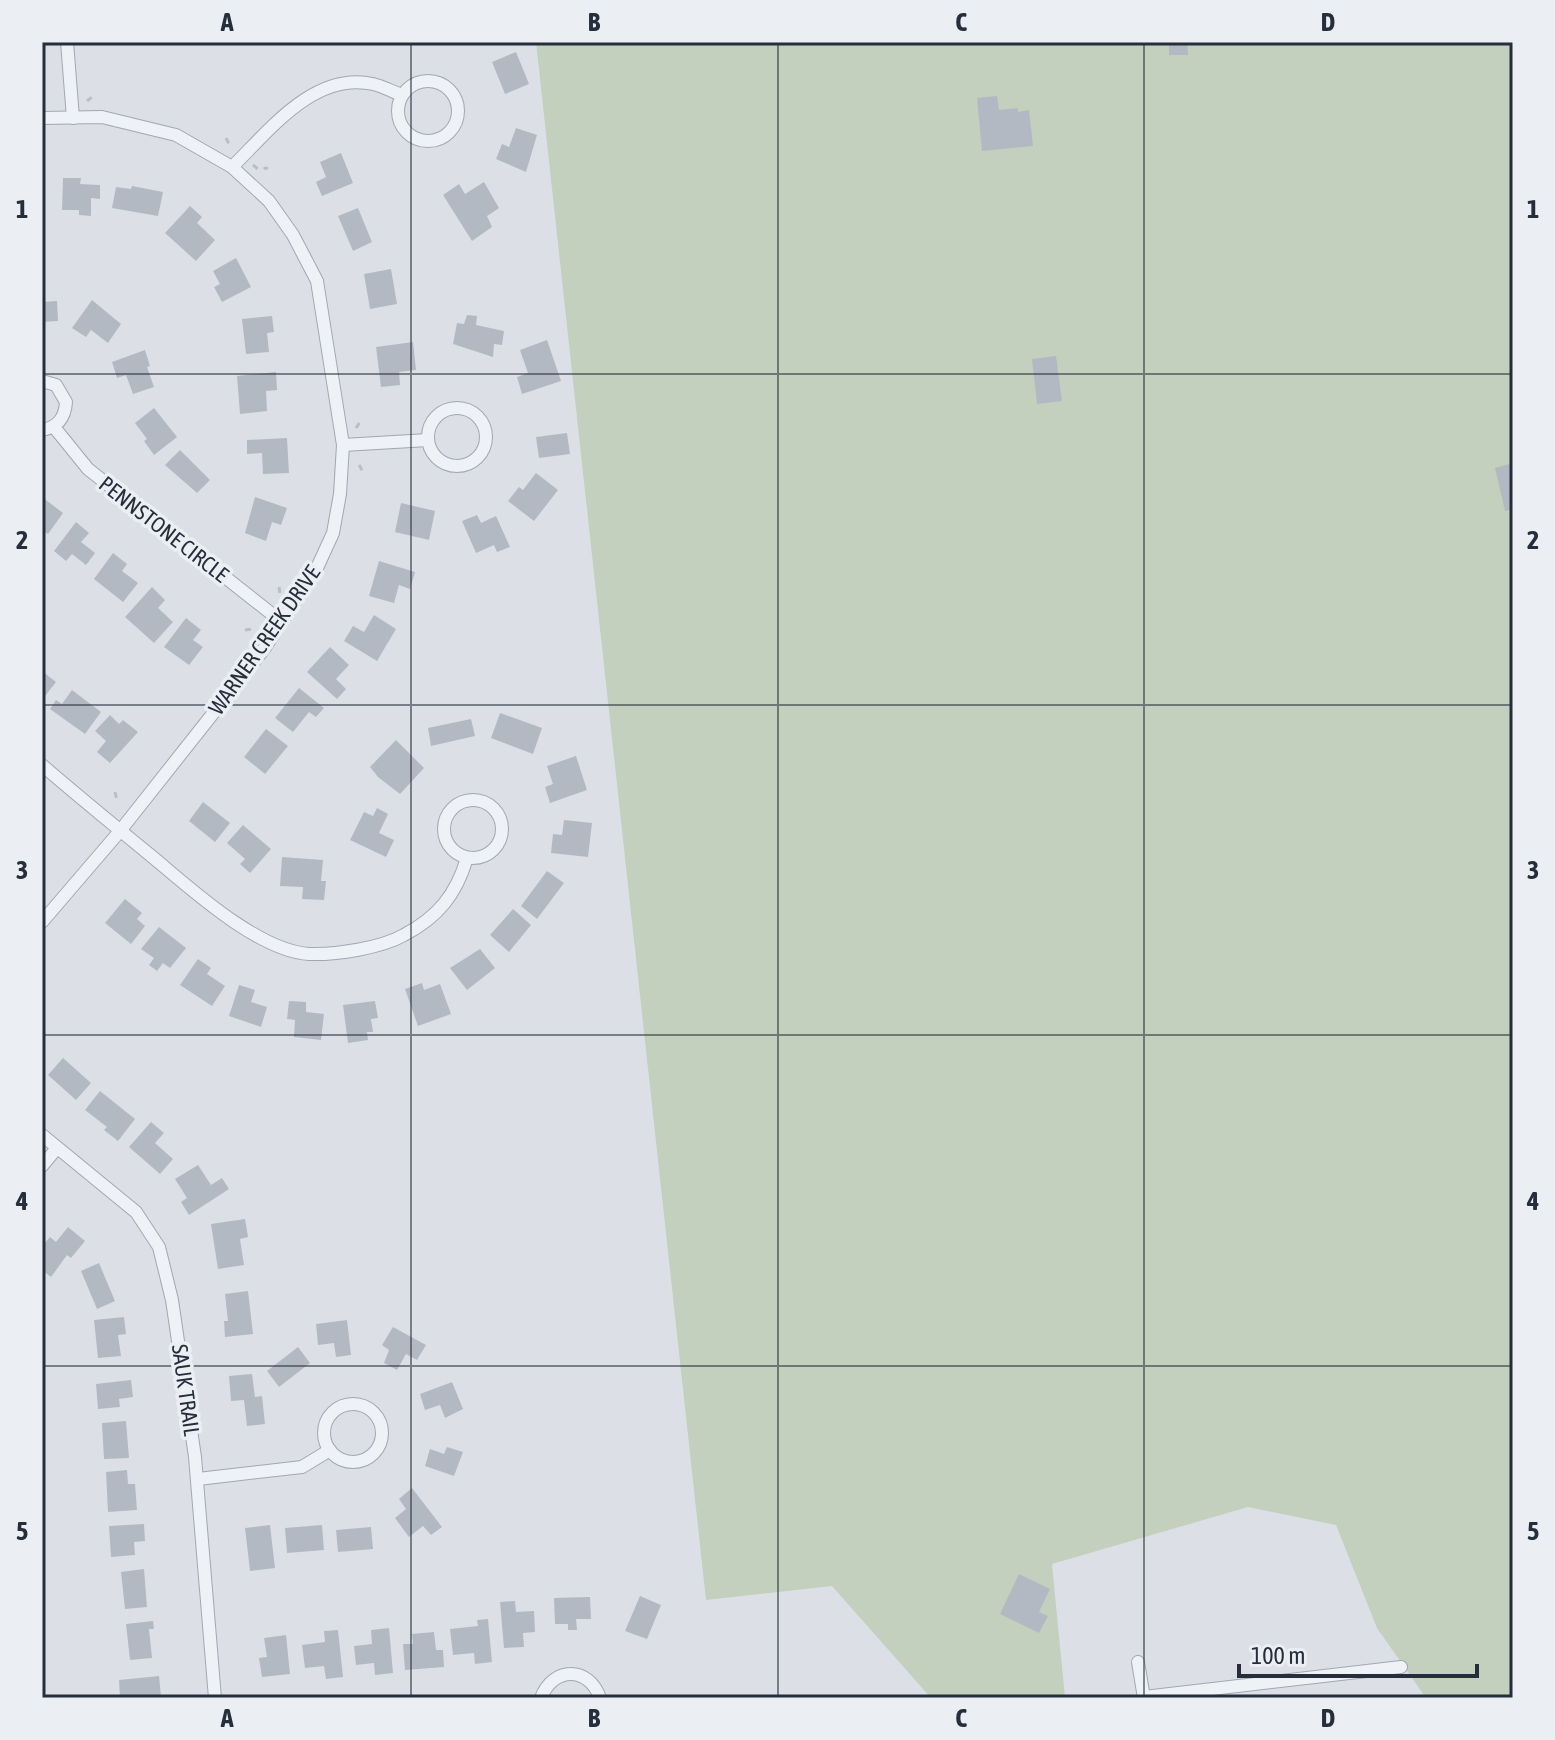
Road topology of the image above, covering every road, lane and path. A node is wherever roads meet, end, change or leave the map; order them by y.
1 (67, 42) edge
2 (96, 94) dead end
3 (402, 95) junction
4 (87, 101) dead end
5 (42, 118) edge
6 (73, 118) junction
7 (232, 167) junction
8 (42, 381) edge
9 (362, 419) dead end
10 (48, 428) edge
11 (356, 428) dead end
12 (428, 440) junction
13 (343, 445) junction
14 (359, 465) dead end
15 (364, 473) dead end
16 (279, 587) dead end
17 (280, 594) dead end
18 (282, 622) junction
19 (254, 629) dead end
20 (245, 630) dead end
21 (42, 765) edge
22 (115, 792) dead end
23 (117, 801) dead end
24 (120, 831) junction
25 (467, 858) junction
26 (42, 922) edge
27 (42, 1135) edge
28 (57, 1148) junction
29 (42, 1166) edge
30 (330, 1450) junction
31 (198, 1479) junction
32 (1138, 1662) dead end
33 (1401, 1667) dead end
34 (1144, 1697) edge
35 (215, 1698) edge
36 (541, 1698) edge
37 (600, 1698) edge

1 - 6 street
2 - 4 path
3 - 3 street
3 - 7 street
5 - 6 street, WARNER CREEK DRIVE
6 - 7 street, WARNER CREEK DRIVE
7 - 13 street, WARNER CREEK DRIVE
8 - 10 street, PENNSTONE CIRCLE
9 - 11 path
10 - 18 street, PENNSTONE CIRCLE
12 - 12 street
12 - 13 street
13 - 18 street, WARNER CREEK DRIVE
14 - 15 path
16 - 17 path
18 - 24 street, WARNER CREEK DRIVE
19 - 20 path
21 - 24 street
22 - 23 path
24 - 25 street
24 - 26 street, WARNER CREEK DRIVE
25 - 25 street
27 - 28 street, SAUK TRAIL
28 - 29 street
28 - 31 street, SAUK TRAIL
30 - 30 street
30 - 31 street
31 - 35 street, SAUK TRAIL
32 - 34 street
33 - 34 street
36 - 37 street

